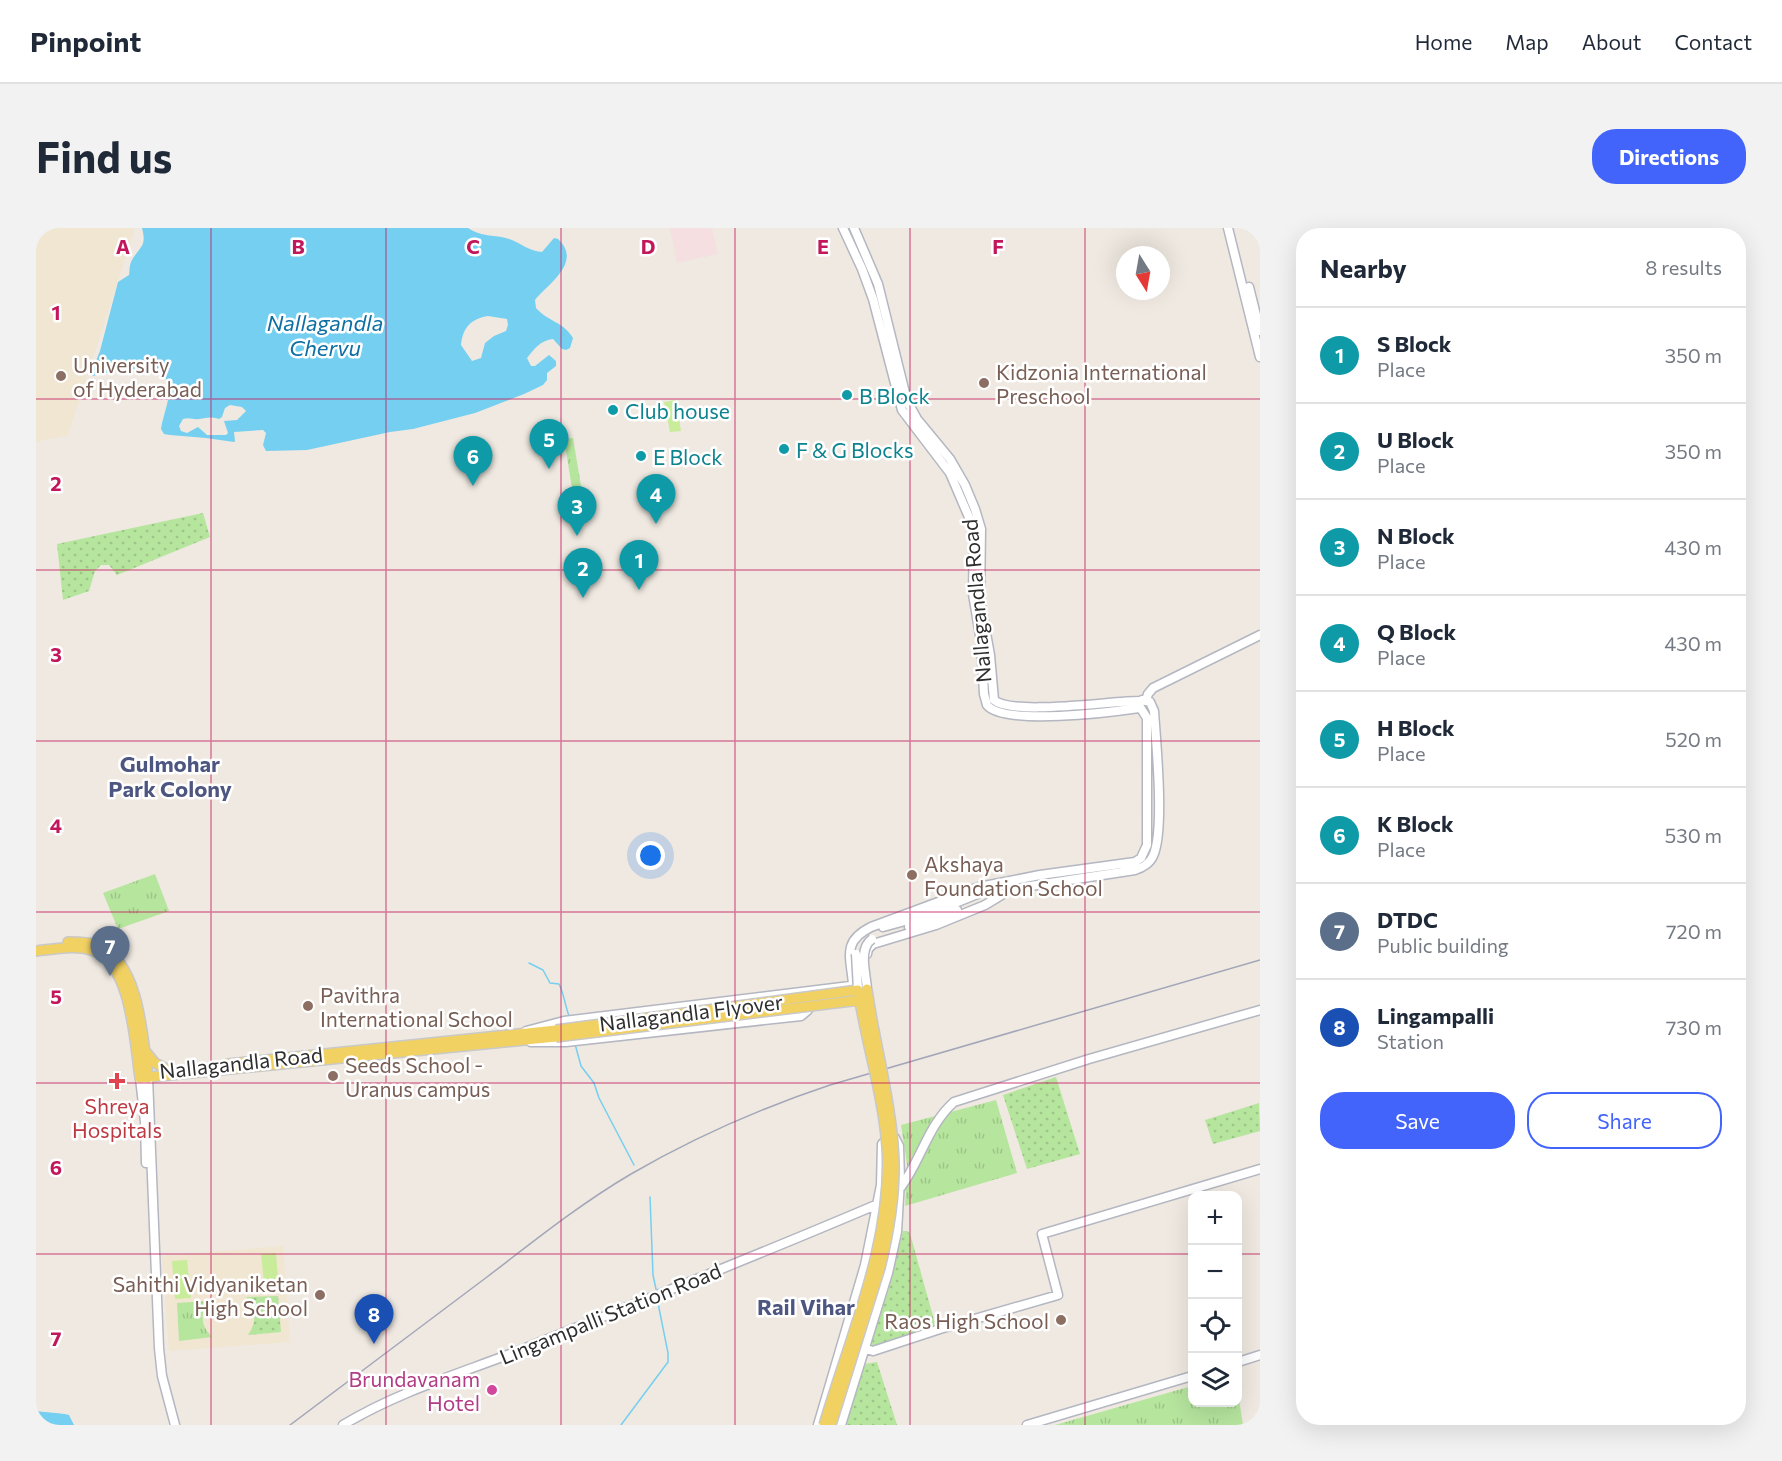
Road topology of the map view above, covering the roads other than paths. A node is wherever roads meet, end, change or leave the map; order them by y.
1 (843, 228) edge
2 (854, 228) edge
3 (1228, 228) edge
4 (1234, 228) edge
5 (1260, 331) edge
6 (1260, 357) edge
7 (1260, 635) edge
8 (1260, 641) edge
9 (1239, 649) junction
10 (1144, 703) junction
11 (1007, 887) junction
12 (36, 946) edge
13 (90, 947) junction
14 (36, 951) edge
15 (868, 966) junction
16 (851, 971) junction
17 (807, 992) junction
18 (861, 992) junction
19 (795, 993) junction
20 (1260, 1011) edge
21 (801, 1016) junction
22 (523, 1036) junction
23 (144, 1048) junction
24 (168, 1070) junction
25 (143, 1075) junction
26 (1260, 1169) edge
27 (900, 1189) junction
28 (878, 1204) junction
29 (899, 1209) junction
30 (865, 1265) junction
31 (888, 1273) junction
32 (863, 1348) junction
33 (1260, 1355) edge
34 (1242, 1361) edge
35 (1188, 1377) edge
36 (173, 1425) edge
37 (343, 1425) edge
38 (818, 1425) edge
39 (824, 1425) edge
40 (831, 1425) edge
41 (841, 1425) edge
42 (1027, 1425) edge

1 - 10 street, Nallagandla Road
2 - 10 street, Nallagandla Road
3 - 6 street
4 - 5 street
7 - 9 street
8 - 9 street
9 - 10 street
10 - 11 street
11 - 15 street
11 - 16 street
11 - 18 street, bridge
12 - 13 main road
13 - 14 main road
13 - 23 main road
13 - 25 main road
15 - 16 street
15 - 18 street
16 - 18 street
17 - 18 street
17 - 19 street
17 - 21 street
18 - 22 main road, Nallagandla Flyover, bridge
18 - 39 main road, bridge
18 - 40 main road, bridge
19 - 21 street
19 - 22 street
20 - 27 street
21 - 22 street
22 - 24 main road, Nallagandla Road
22 - 25 main road, Nallagandla Road
23 - 24 main road
23 - 25 main road
24 - 25 main road, Nallagandla Road
25 - 36 street
25 - 36 street
26 - 32 street
27 - 28 street, Lingampalli Station Road
27 - 28 street
27 - 29 street
28 - 29 street
28 - 30 street
28 - 37 street, Lingampalli Station Road
29 - 31 street
30 - 31 street
30 - 38 street
31 - 32 street
32 - 41 street
33 - 34 street
35 - 42 street

